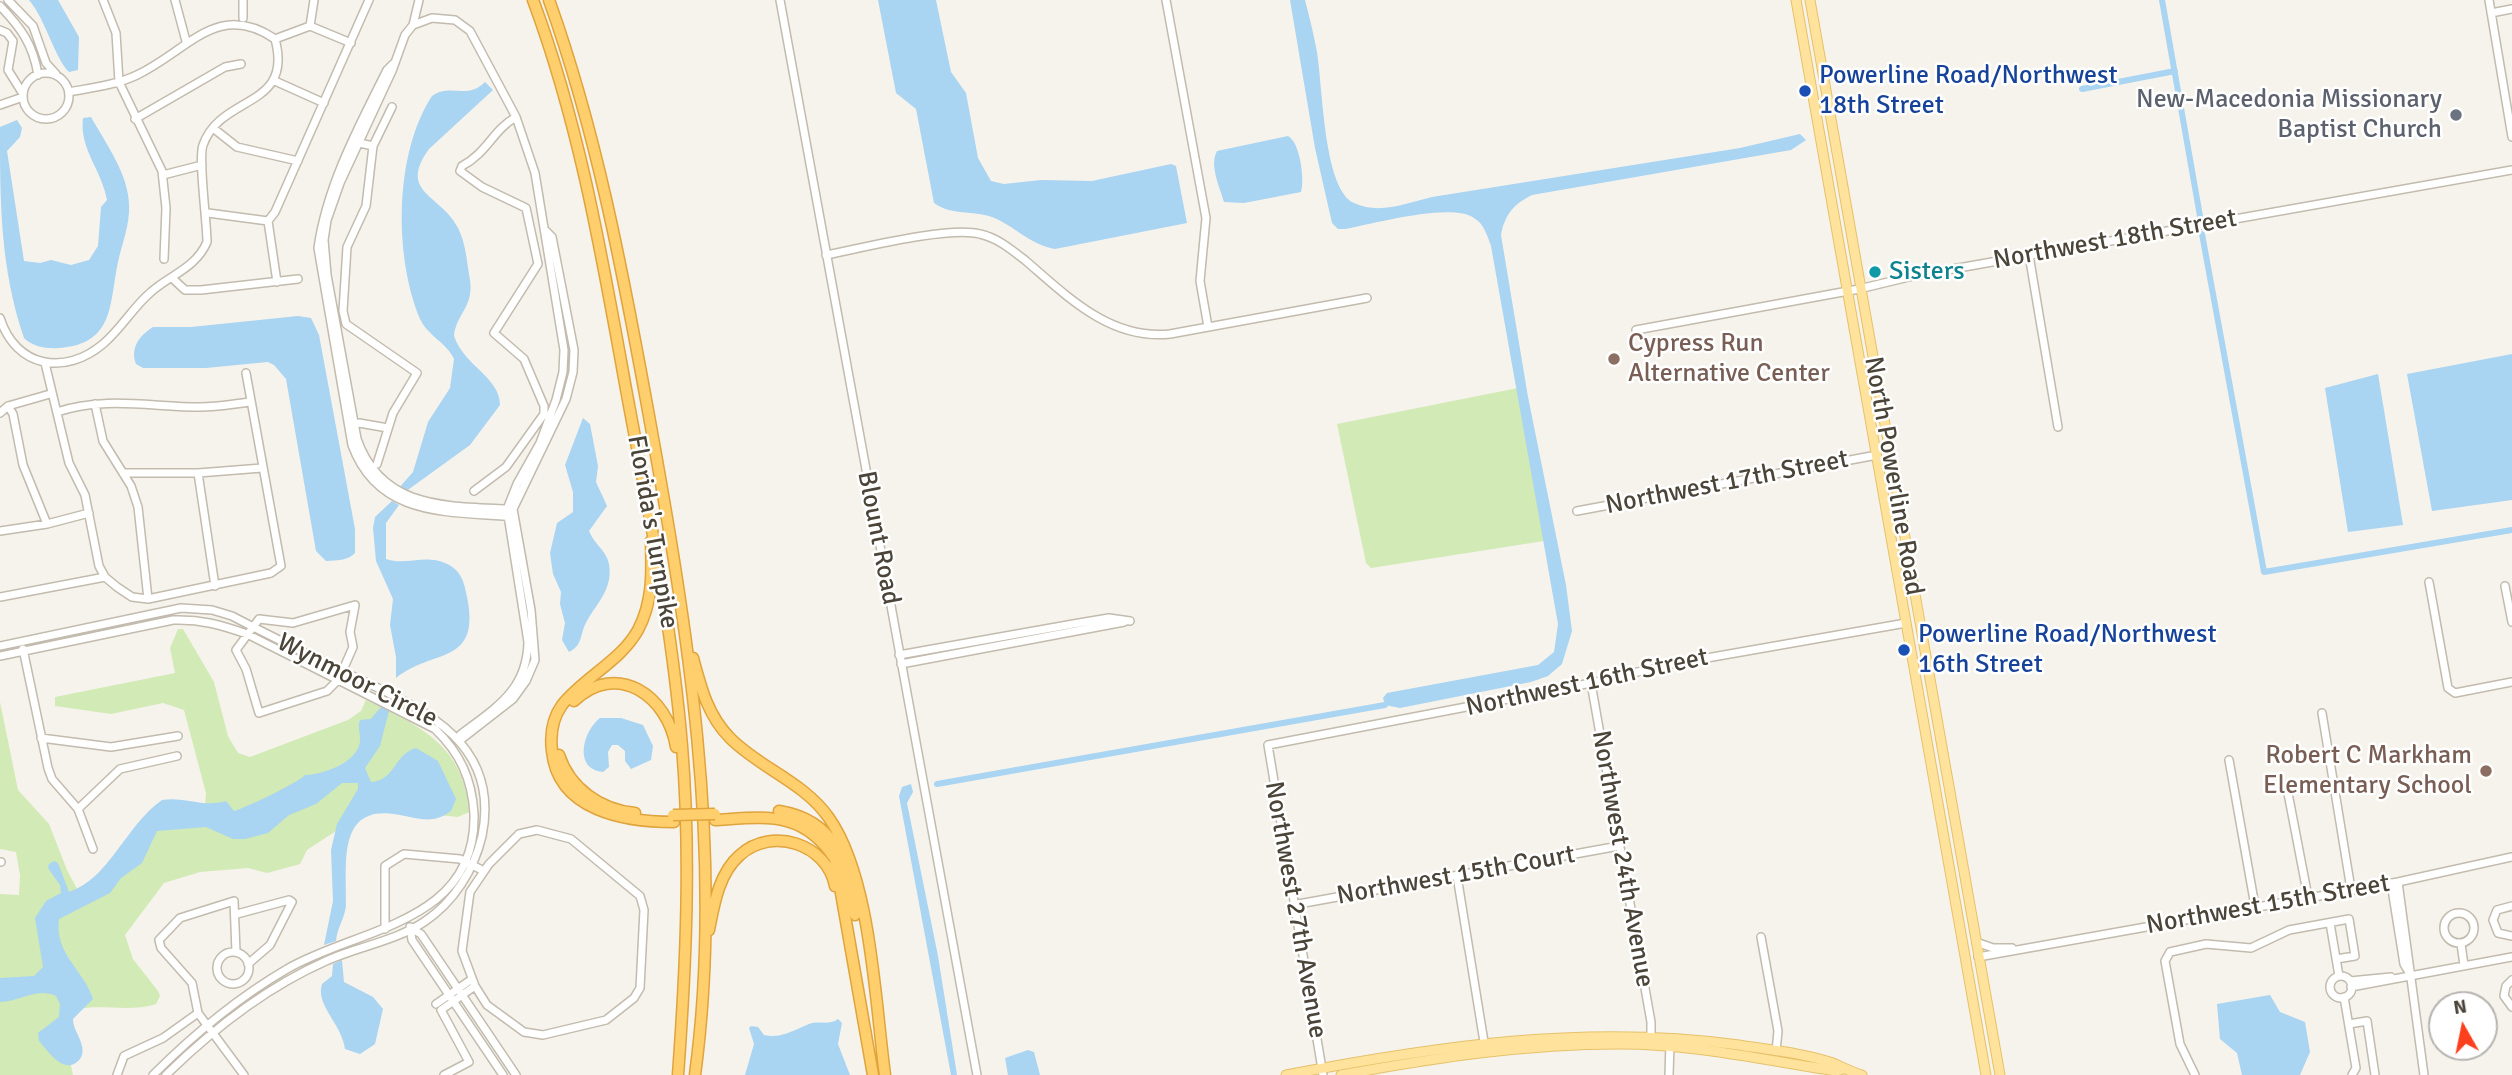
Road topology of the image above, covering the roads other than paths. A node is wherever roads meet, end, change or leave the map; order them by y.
1 (8, 0) edge
2 (103, 0) edge
3 (175, 0) edge
4 (243, 0) edge
5 (314, 0) edge
6 (369, 0) edge
7 (419, 0) edge
8 (533, 0) edge
9 (549, 0) edge
10 (780, 0) edge
11 (1166, 0) edge
12 (1796, 0) edge
13 (1810, 0) edge
14 (2489, 0) edge
15 (0, 6) edge
16 (2512, 9) edge
17 (2491, 13) junction
18 (243, 18) junction
19 (413, 25) junction
20 (310, 26) junction
21 (0, 30) edge
22 (38, 39) junction
23 (275, 39) junction
24 (29, 41) junction
25 (186, 41) junction
26 (351, 43) junction
27 (241, 64) dead end
28 (35, 76) junction
29 (11, 78) junction
30 (61, 78) junction
31 (275, 81) junction
32 (119, 82) junction
33 (69, 92) junction
34 (23, 95) junction
35 (324, 103) junction
36 (0, 105) edge
37 (392, 107) dead end
38 (1816, 113) junction
39 (516, 117) junction
40 (135, 119) junction
41 (213, 128) junction
42 (2512, 137) edge
43 (356, 142) junction
44 (373, 146) junction
45 (1837, 158) junction
46 (298, 161) junction
47 (202, 165) junction
48 (2512, 170) edge
49 (163, 175) junction
50 (208, 213) junction
51 (268, 220) junction
52 (546, 231) junction
53 (532, 236) junction
54 (826, 255) junction
55 (2029, 255) junction
56 (164, 259) dead end
57 (172, 278) junction
58 (298, 279) dead end
59 (277, 282) junction
60 (1860, 289) junction
61 (1847, 291) junction
62 (1367, 298) dead end
63 (343, 311) junction
64 (330, 314) junction
65 (0, 318) edge
66 (1208, 327) junction
67 (1636, 330) dead end
68 (45, 363) junction
69 (246, 373) dead end
70 (50, 394) junction
71 (250, 402) junction
72 (94, 404) junction
73 (8, 406) junction
74 (0, 412) edge
75 (57, 412) junction
76 (351, 427) junction
77 (2058, 427) dead end
78 (388, 428) junction
79 (531, 437) junction
80 (1874, 439) junction
81 (543, 445) junction
82 (1889, 454) junction
83 (1877, 455) junction
84 (377, 464) dead end
85 (262, 468) junction
86 (1892, 471) junction
87 (123, 473) junction
88 (198, 473) junction
89 (474, 491) dead end
90 (1577, 511) dead end
91 (89, 513) junction
92 (510, 513) junction
93 (650, 513) junction
94 (47, 524) junction
95 (0, 531) edge
96 (105, 577) junction
97 (2429, 582) dead end
98 (215, 586) junction
99 (2505, 586) dead end
100 (0, 597) edge
101 (148, 599) junction
102 (683, 621) junction
103 (1906, 622) junction
104 (2512, 622) edge
105 (250, 630) junction
106 (22, 641) junction
107 (0, 646) edge
108 (24, 651) junction
109 (899, 655) junction
110 (0, 656) edge
111 (901, 664) junction
112 (344, 671) junction
113 (339, 679) junction
114 (2512, 682) edge
115 (1591, 683) junction
116 (2322, 713) dead end
117 (178, 736) dead end
118 (41, 738) junction
119 (456, 743) junction
120 (1268, 744) joint
121 (177, 756) dead end
122 (2229, 760) dead end
123 (683, 783) junction
124 (2287, 788) dead end
125 (78, 810) junction
126 (715, 817) junction
127 (673, 818) junction
128 (1619, 846) junction
129 (93, 849) dead end
130 (2512, 857) edge
131 (464, 861) junction
132 (472, 865) junction
133 (483, 874) junction
134 (1457, 876) junction
135 (2394, 882) junction
136 (2351, 889) junction
137 (2308, 897) junction
138 (1293, 905) junction
139 (2255, 906) junction
140 (2512, 906) edge
141 (237, 914) junction
142 (407, 920) junction
143 (2330, 923) junction
144 (1961, 928) junction
145 (385, 929) junction
146 (412, 929) junction
147 (1761, 937) dead end
148 (2512, 938) edge
149 (1976, 942) junction
150 (2461, 944) junction
151 (2023, 949) junction
152 (236, 952) junction
153 (704, 957) junction
154 (1978, 957) junction
155 (2512, 957) edge
156 (2336, 959) junction
157 (1966, 962) junction
158 (248, 964) junction
159 (2464, 965) junction
160 (2410, 974) junction
161 (2339, 976) junction
162 (1982, 979) junction
163 (242, 980) junction
164 (2512, 980) edge
165 (473, 983) junction
166 (2351, 984) junction
167 (459, 991) junction
168 (859, 991) junction
169 (252, 993) junction
170 (450, 997) junction
171 (2344, 997) junction
172 (262, 998) junction
173 (874, 1000) junction
174 (254, 1003) junction
175 (2512, 1007) edge
176 (198, 1013) junction
177 (2348, 1024) junction
178 (209, 1026) junction
179 (215, 1033) junction
180 (1651, 1036) junction
181 (1671, 1042) junction
182 (1600, 1044) junction
183 (1485, 1046) junction
184 (1776, 1051) junction
185 (506, 1060) junction
186 (496, 1065) junction
187 (1843, 1069) junction
188 (1323, 1072) edge
189 (2353, 1074) edge
190 (117, 1075) edge
191 (153, 1075) edge
192 (166, 1075) edge
193 (244, 1075) edge
194 (443, 1075) edge
195 (503, 1075) edge
196 (516, 1075) edge
197 (678, 1075) edge
198 (695, 1075) edge
199 (873, 1075) edge
200 (884, 1075) edge
201 (977, 1075) edge
202 (1286, 1075) edge
203 (1341, 1075) edge
204 (1669, 1075) edge
205 (1862, 1075) edge
206 (1986, 1075) edge
207 (2000, 1075) edge
208 (2195, 1075) edge
209 (2375, 1075) edge
210 (2424, 1075) edge

1 - 22 street
2 - 32 street
3 - 25 street
4 - 18 street
5 - 20 street
6 - 26 street
7 - 19 street
8 - 93 highway, Florida's Turnpike
9 - 102 highway, Florida's Turnpike
10 - 54 street, Blount Road
11 - 66 street
12 - 38 main road, North Powerline Road
13 - 45 main road, North Powerline Road
14 - 17 street
15 - 24 street
16 - 17 street
17 - 42 street
18 - 23 street
18 - 25 street
19 - 39 street
19 - 43 street
20 - 23 street
20 - 26 street
21 - 29 street
22 - 24 street
22 - 30 street
23 - 31 street
24 - 28 street
25 - 32 street
26 - 35 street
27 - 40 street
28 - 29 street
28 - 30 street
28 - 34 street
29 - 34 street
30 - 33 street
31 - 35 street
31 - 41 street
32 - 33 street
32 - 40 street
33 - 34 street
34 - 36 street
35 - 46 street
37 - 44 street
38 - 45 main road
38 - 61 main road, North Powerline Road
39 - 52 street
39 - 53 street
40 - 49 street
41 - 46 street
41 - 47 street
43 - 44 street
43 - 64 street
44 - 63 street
45 - 60 main road, North Powerline Road
46 - 51 street
47 - 49 street
47 - 50 street
48 - 55 street, Northwest 18th Street
49 - 56 street
50 - 51 street
50 - 57 street
51 - 59 street
52 - 53 street
52 - 81 street
53 - 79 street
54 - 66 street
54 - 109 street, Blount Road
55 - 60 street, Northwest 18th Street
55 - 77 street
57 - 59 street
57 - 68 street
58 - 59 street
60 - 61 street, Northwest 18th Street
60 - 82 main road, North Powerline Road
61 - 67 street, Northwest 18th Street
61 - 80 main road, North Powerline Road
62 - 66 street
63 - 64 street
63 - 78 street
64 - 76 street
65 - 68 street
68 - 70 street
69 - 71 street
70 - 73 street
70 - 75 street
71 - 72 street
71 - 85 street
72 - 75 street
72 - 87 street
73 - 74 street
73 - 94 street
75 - 91 street
76 - 78 street
76 - 92 street
78 - 84 street
79 - 81 street
79 - 89 street
80 - 82 main road
80 - 83 main road, North Powerline Road
81 - 92 street
82 - 86 main road, North Powerline Road
83 - 86 main road
83 - 90 street, Northwest 17th Street
83 - 103 main road, North Powerline Road
85 - 88 street
85 - 98 street
86 - 149 main road, North Powerline Road
87 - 88 street
87 - 101 street
88 - 98 street
91 - 94 street
91 - 96 street
92 - 119 street
93 - 123 highway, Florida's Turnpike
93 - 127 highway
94 - 95 street
96 - 100 street
96 - 101 street
97 - 114 street
98 - 101 street
99 - 104 street
102 - 153 highway, Florida's Turnpike
102 - 173 highway
103 - 115 street, Northwest 16th Street
103 - 144 main road, North Powerline Road
105 - 106 street, Wynmoor Circle
105 - 108 street, Wynmoor Circle
105 - 112 street, Wynmoor Circle
105 - 112 street
105 - 113 street, Wynmoor Circle
105 - 113 street
106 - 107 street, Wynmoor Circle
106 - 108 street
108 - 110 street, Wynmoor Circle
108 - 118 street
109 - 111 street, Blount Road
109 - 111 street
111 - 201 street, Blount Road
112 - 113 street
112 - 119 street, Wynmoor Circle
113 - 119 street, Wynmoor Circle
115 - 120 street, Northwest 16th Street
115 - 128 street, Northwest 24th Avenue
116 - 136 street
117 - 118 street
118 - 125 street
119 - 131 street, Wynmoor Circle
119 - 132 street, Wynmoor Circle
120 - 138 street, Northwest 27th Avenue
121 - 125 street
122 - 139 street
123 - 127 highway
123 - 197 highway, Florida's Turnpike
124 - 137 street
125 - 129 street
126 - 127 highway
126 - 168 highway
126 - 173 highway
128 - 134 street, Northwest 15th Court
128 - 180 street, Northwest 24th Avenue
130 - 135 street, Northwest 15th Street
131 - 132 street
131 - 142 street, Wynmoor Circle
131 - 145 street
132 - 133 street
132 - 146 street, Wynmoor Circle
133 - 165 street
133 - 165 street
134 - 138 street, Northwest 15th Court
134 - 183 street
135 - 136 street, Northwest 15th Street
135 - 160 street
136 - 137 street, Northwest 15th Street
137 - 139 street, Northwest 15th Street
138 - 188 street, Northwest 27th Avenue
139 - 151 street, Northwest 15th Street
140 - 148 street
141 - 152 street
141 - 158 street
141 - 176 street
142 - 145 street, Wynmoor Circle
142 - 146 street
143 - 156 street
143 - 156 street
143 - 208 street
144 - 154 main road
144 - 157 main road, North Powerline Road
145 - 169 street, Wynmoor Circle
146 - 167 street
146 - 170 street
146 - 172 street, Wynmoor Circle
147 - 184 street
149 - 151 street, Northwest 15th Street
149 - 154 main road, North Powerline Road
150 - 150 street
150 - 159 street
151 - 154 street, Northwest 15th Street
152 - 158 street
152 - 163 street
153 - 168 highway
153 - 198 highway, Florida's Turnpike
154 - 162 main road, North Powerline Road
155 - 159 street
156 - 161 street
157 - 162 main road
157 - 206 main road, North Powerline Road
158 - 163 street
159 - 160 street
160 - 166 street
160 - 210 street
161 - 166 street
161 - 171 street
162 - 207 main road, North Powerline Road
163 - 169 street
164 - 175 street
165 - 167 street
166 - 171 street
167 - 170 street
167 - 185 street
168 - 199 highway
169 - 172 street
169 - 174 street
169 - 178 street, Wynmoor Circle
170 - 186 street
170 - 194 street
171 - 177 street
172 - 174 street, Wynmoor Circle
173 - 200 highway
174 - 179 street, Wynmoor Circle
176 - 178 street
176 - 190 street
177 - 189 street
177 - 209 street
178 - 179 street
178 - 191 street, Wynmoor Circle
179 - 192 street, Wynmoor Circle
179 - 193 street
180 - 181 main road
180 - 182 main road
180 - 183 main road
181 - 182 main road
181 - 184 main road
181 - 187 main road
181 - 204 street
182 - 183 main road
183 - 188 main road
183 - 203 main road
184 - 187 main road
185 - 186 street
185 - 196 street
186 - 195 street
187 - 205 main road
188 - 202 main road

